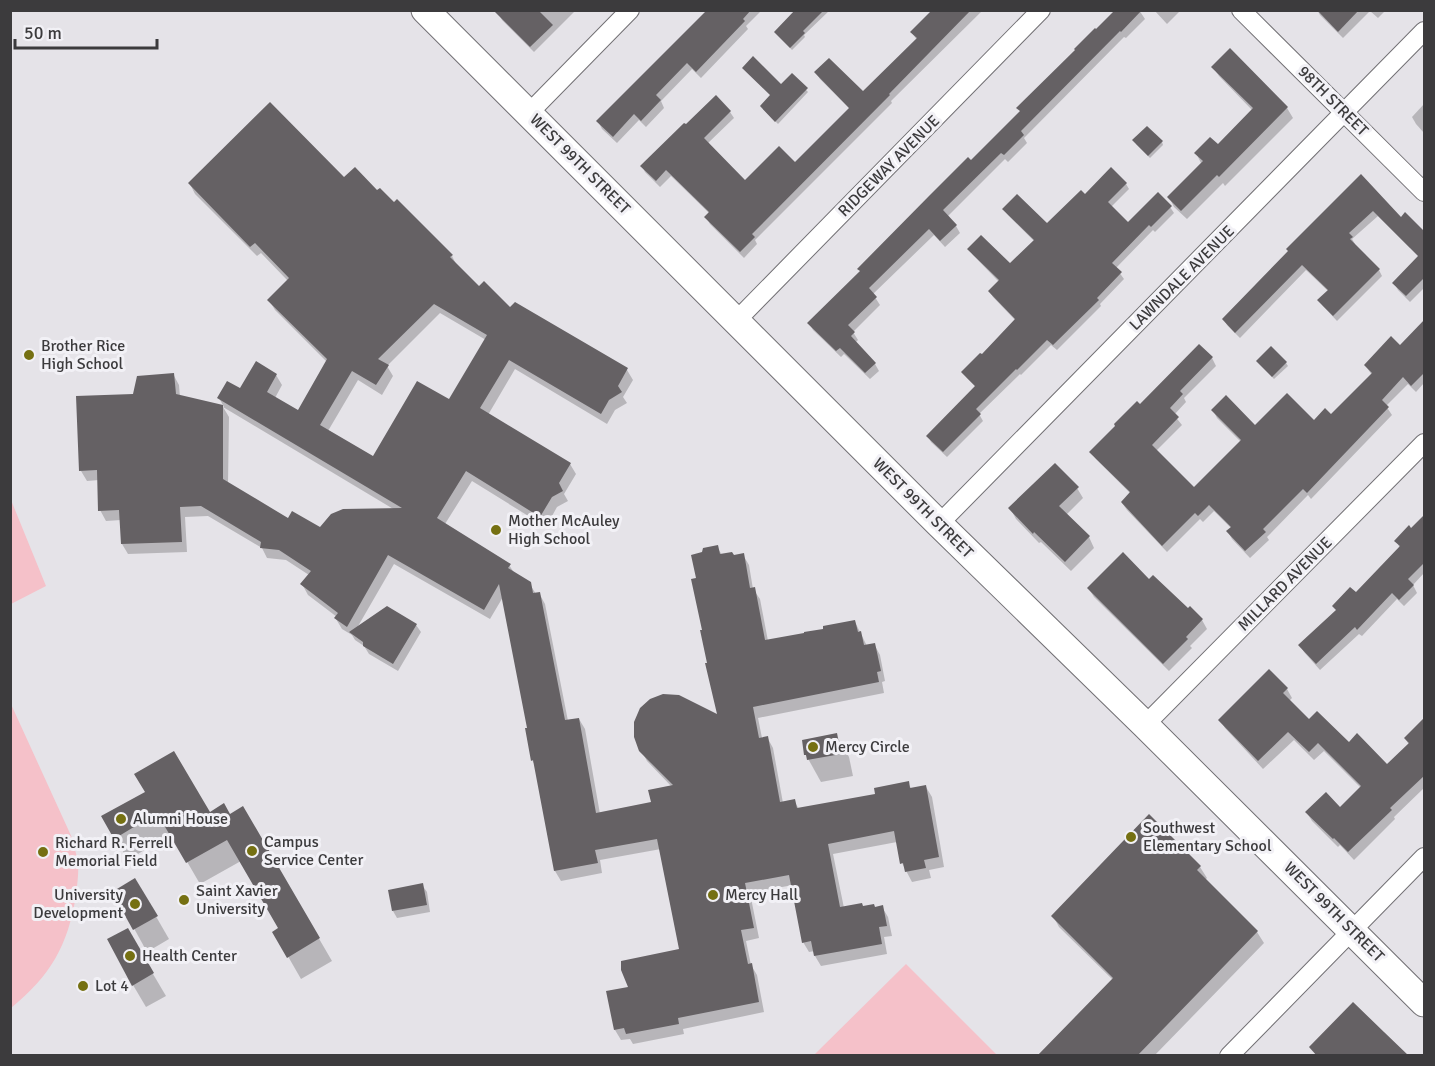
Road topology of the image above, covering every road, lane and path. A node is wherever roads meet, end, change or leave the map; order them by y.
1 (425, 10) edge
2 (630, 10) edge
3 (1041, 10) edge
4 (1241, 10) edge
5 (1425, 31) edge
6 (529, 113) junction
7 (1344, 113) junction
8 (1425, 192) edge
9 (736, 321) junction
10 (1425, 443) edge
11 (939, 524) junction
12 (1145, 725) junction
13 (1425, 857) edge
14 (1352, 930) junction
15 (1425, 1003) edge
16 (1229, 1056) edge

1 - 6 street, WEST 99TH STREET
2 - 6 street
3 - 9 street, RIDGEWAY AVENUE
4 - 7 street, 98TH STREET
5 - 7 street, LAWNDALE AVENUE
6 - 9 street, WEST 99TH STREET
7 - 8 street, 98TH STREET
7 - 11 street, LAWNDALE AVENUE
9 - 11 street, WEST 99TH STREET
10 - 12 street, MILLARD AVENUE
11 - 12 street, WEST 99TH STREET
12 - 14 street, WEST 99TH STREET
13 - 14 street
14 - 15 street, WEST 99TH STREET
14 - 16 street

